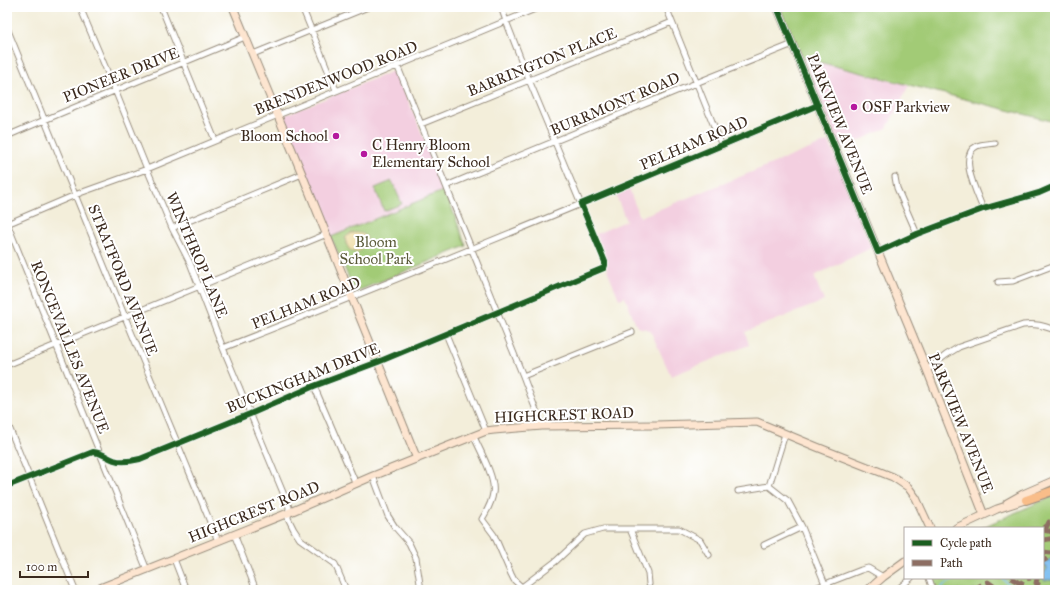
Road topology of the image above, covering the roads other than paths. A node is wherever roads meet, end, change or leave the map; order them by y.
1 (80, 7) edge
2 (161, 7) edge
3 (233, 7) edge
4 (302, 7) edge
5 (368, 7) edge
6 (501, 7) edge
7 (540, 7) edge
8 (666, 7) edge
9 (777, 7) edge
10 (506, 21) junction
11 (672, 22) junction
12 (7, 28) edge
13 (312, 31) junction
14 (245, 37) junction
15 (793, 44) junction
16 (253, 54) junction
17 (184, 63) junction
18 (397, 65) junction
19 (529, 80) junction
20 (696, 83) junction
21 (115, 90) junction
22 (336, 90) junction
23 (818, 105) junction
24 (278, 115) junction
25 (44, 120) junction
26 (421, 124) junction
27 (7, 136) edge
28 (215, 140) junction
29 (555, 142) junction
30 (995, 143) dead end
31 (722, 146) junction
32 (146, 168) junction
33 (302, 174) junction
34 (895, 177) dead end
35 (446, 186) junction
36 (1055, 186) edge
37 (76, 195) junction
38 (580, 204) junction
39 (983, 209) junction
40 (7, 224) edge
41 (172, 228) junction
42 (327, 234) junction
43 (917, 234) junction
44 (472, 249) junction
45 (878, 252) junction
46 (1055, 265) edge
47 (998, 282) dead end
48 (200, 287) junction
49 (353, 298) junction
50 (497, 313) junction
51 (125, 317) junction
52 (1055, 330) edge
53 (632, 332) dead end
54 (446, 334) junction
55 (56, 345) junction
56 (224, 348) junction
57 (378, 362) junction
58 (7, 365) edge
59 (927, 370) junction
60 (523, 376) junction
61 (314, 386) junction
62 (250, 414) junction
63 (7, 422) edge
64 (542, 426) junction
65 (486, 431) junction
66 (785, 434) junction
67 (474, 437) junction
68 (178, 443) junction
69 (100, 452) junction
70 (417, 460) junction
71 (373, 476) junction
72 (29, 478) junction
73 (1055, 480) edge
74 (356, 484) junction
75 (7, 486) edge
76 (769, 486) junction
77 (1055, 489) edge
78 (738, 491) dead end
79 (1026, 500) joint
80 (997, 509) junction
81 (288, 513) junction
82 (984, 515) junction
83 (802, 527) junction
84 (930, 527) edge
85 (958, 527) edge
86 (630, 529) junction
87 (234, 534) junction
88 (218, 541) junction
89 (764, 545) dead end
90 (709, 555) dead end
91 (174, 559) junction
92 (904, 562) edge
93 (147, 570) junction
94 (883, 577) junction
95 (910, 579) edge
96 (929, 579) edge
97 (649, 584) dead end
98 (825, 584) junction
99 (99, 589) edge
100 (523, 589) edge
101 (75, 590) edge
102 (186, 590) edge
103 (256, 590) edge
104 (346, 590) edge
105 (421, 590) edge
106 (810, 590) edge
107 (868, 590) edge
108 (897, 590) edge
109 (933, 590) edge

1 - 21 street, WINTHROP LANE
2 - 17 street
3 - 14 street
4 - 13 street
5 - 13 street
6 - 10 street
7 - 10 street, BRENDENWOOD ROAD
8 - 11 street
9 - 15 street, PARKVIEW AVENUE
10 - 18 street, BRENDENWOOD ROAD
10 - 19 street
11 - 19 street, BARRINGTON PLACE
11 - 20 street
12 - 25 street, STRATFORD AVENUE
13 - 16 street
13 - 22 street
14 - 16 street
14 - 17 street, PIONEER DRIVE
15 - 20 street, BURRMONT ROAD
15 - 23 street, PARKVIEW AVENUE
16 - 24 street
17 - 21 street, PIONEER DRIVE
17 - 28 street
18 - 22 street, BRENDENWOOD ROAD
18 - 26 street
19 - 26 street, BARRINGTON PLACE
19 - 29 street
20 - 29 street, BURRMONT ROAD
20 - 31 street
21 - 25 street, PIONEER DRIVE
21 - 32 street, WINTHROP LANE
22 - 24 street, BRENDENWOOD ROAD
23 - 31 street, PELHAM ROAD
23 - 45 street, PARKVIEW AVENUE
24 - 28 street, BRENDENWOOD ROAD
24 - 33 street
25 - 27 street, PIONEER DRIVE
25 - 37 street, STRATFORD AVENUE
26 - 35 street
28 - 32 street, BRENDENWOOD ROAD
29 - 35 street, BURRMONT ROAD
29 - 38 street
30 - 39 street
31 - 38 street, PELHAM ROAD
32 - 37 street, BRENDENWOOD ROAD
32 - 41 street, WINTHROP LANE
33 - 41 street
33 - 42 street
34 - 43 street
35 - 44 street
36 - 39 street
37 - 40 street, BRENDENWOOD ROAD
37 - 51 street, STRATFORD AVENUE
38 - 44 street, PELHAM ROAD
38 - 50 street, BUCKINGHAM DRIVE
39 - 43 street
40 - 55 street, RONCEVALLES AVENUE
41 - 48 street, WINTHROP LANE
42 - 48 street
42 - 49 street
43 - 45 street
44 - 49 street, PELHAM ROAD
44 - 50 street
45 - 59 street, PARKVIEW AVENUE
46 - 47 street
48 - 51 street
48 - 56 street, WINTHROP LANE
49 - 56 street, PELHAM ROAD
49 - 57 street
50 - 54 street, BUCKINGHAM DRIVE
50 - 60 street
51 - 55 street
51 - 68 street, STRATFORD AVENUE
52 - 59 street
53 - 60 street
54 - 57 street, BUCKINGHAM DRIVE
54 - 65 street
55 - 58 street
55 - 69 street, RONCEVALLES AVENUE
56 - 62 street, WINTHROP LANE
57 - 61 street, BUCKINGHAM DRIVE
57 - 70 street
59 - 82 street, PARKVIEW AVENUE
60 - 64 street
61 - 62 street, BUCKINGHAM DRIVE
61 - 74 street
62 - 68 street, BUCKINGHAM DRIVE
62 - 81 street, WINTHROP LANE
63 - 72 street
64 - 65 street, HIGHCREST ROAD
64 - 66 street, HIGHCREST ROAD
65 - 67 street, HIGHCREST ROAD
66 - 76 street
66 - 84 street, HIGHCREST ROAD
67 - 70 street, HIGHCREST ROAD
67 - 100 street
68 - 69 street, BUCKINGHAM DRIVE
68 - 88 street, STRATFORD AVENUE
69 - 72 street
69 - 93 street, RONCEVALLES AVENUE
70 - 71 street, HIGHCREST ROAD
71 - 74 street, HIGHCREST ROAD
71 - 105 street
72 - 75 street
72 - 101 street
73 - 80 street
74 - 81 street, HIGHCREST ROAD
76 - 78 street
76 - 83 street
77 - 79 main road
79 - 80 street
80 - 82 street
81 - 87 street, HIGHCREST ROAD
81 - 104 street, WINTHROP LANE
82 - 85 street
83 - 89 street
83 - 98 street
86 - 90 street
86 - 97 street
86 - 100 street
87 - 88 street, HIGHCREST ROAD
87 - 103 street
88 - 91 street, HIGHCREST ROAD
91 - 93 street, HIGHCREST ROAD
91 - 102 street
92 - 94 street
93 - 99 street, HIGHCREST ROAD
94 - 98 street
94 - 107 street
95 - 108 street
96 - 109 street
98 - 106 street

